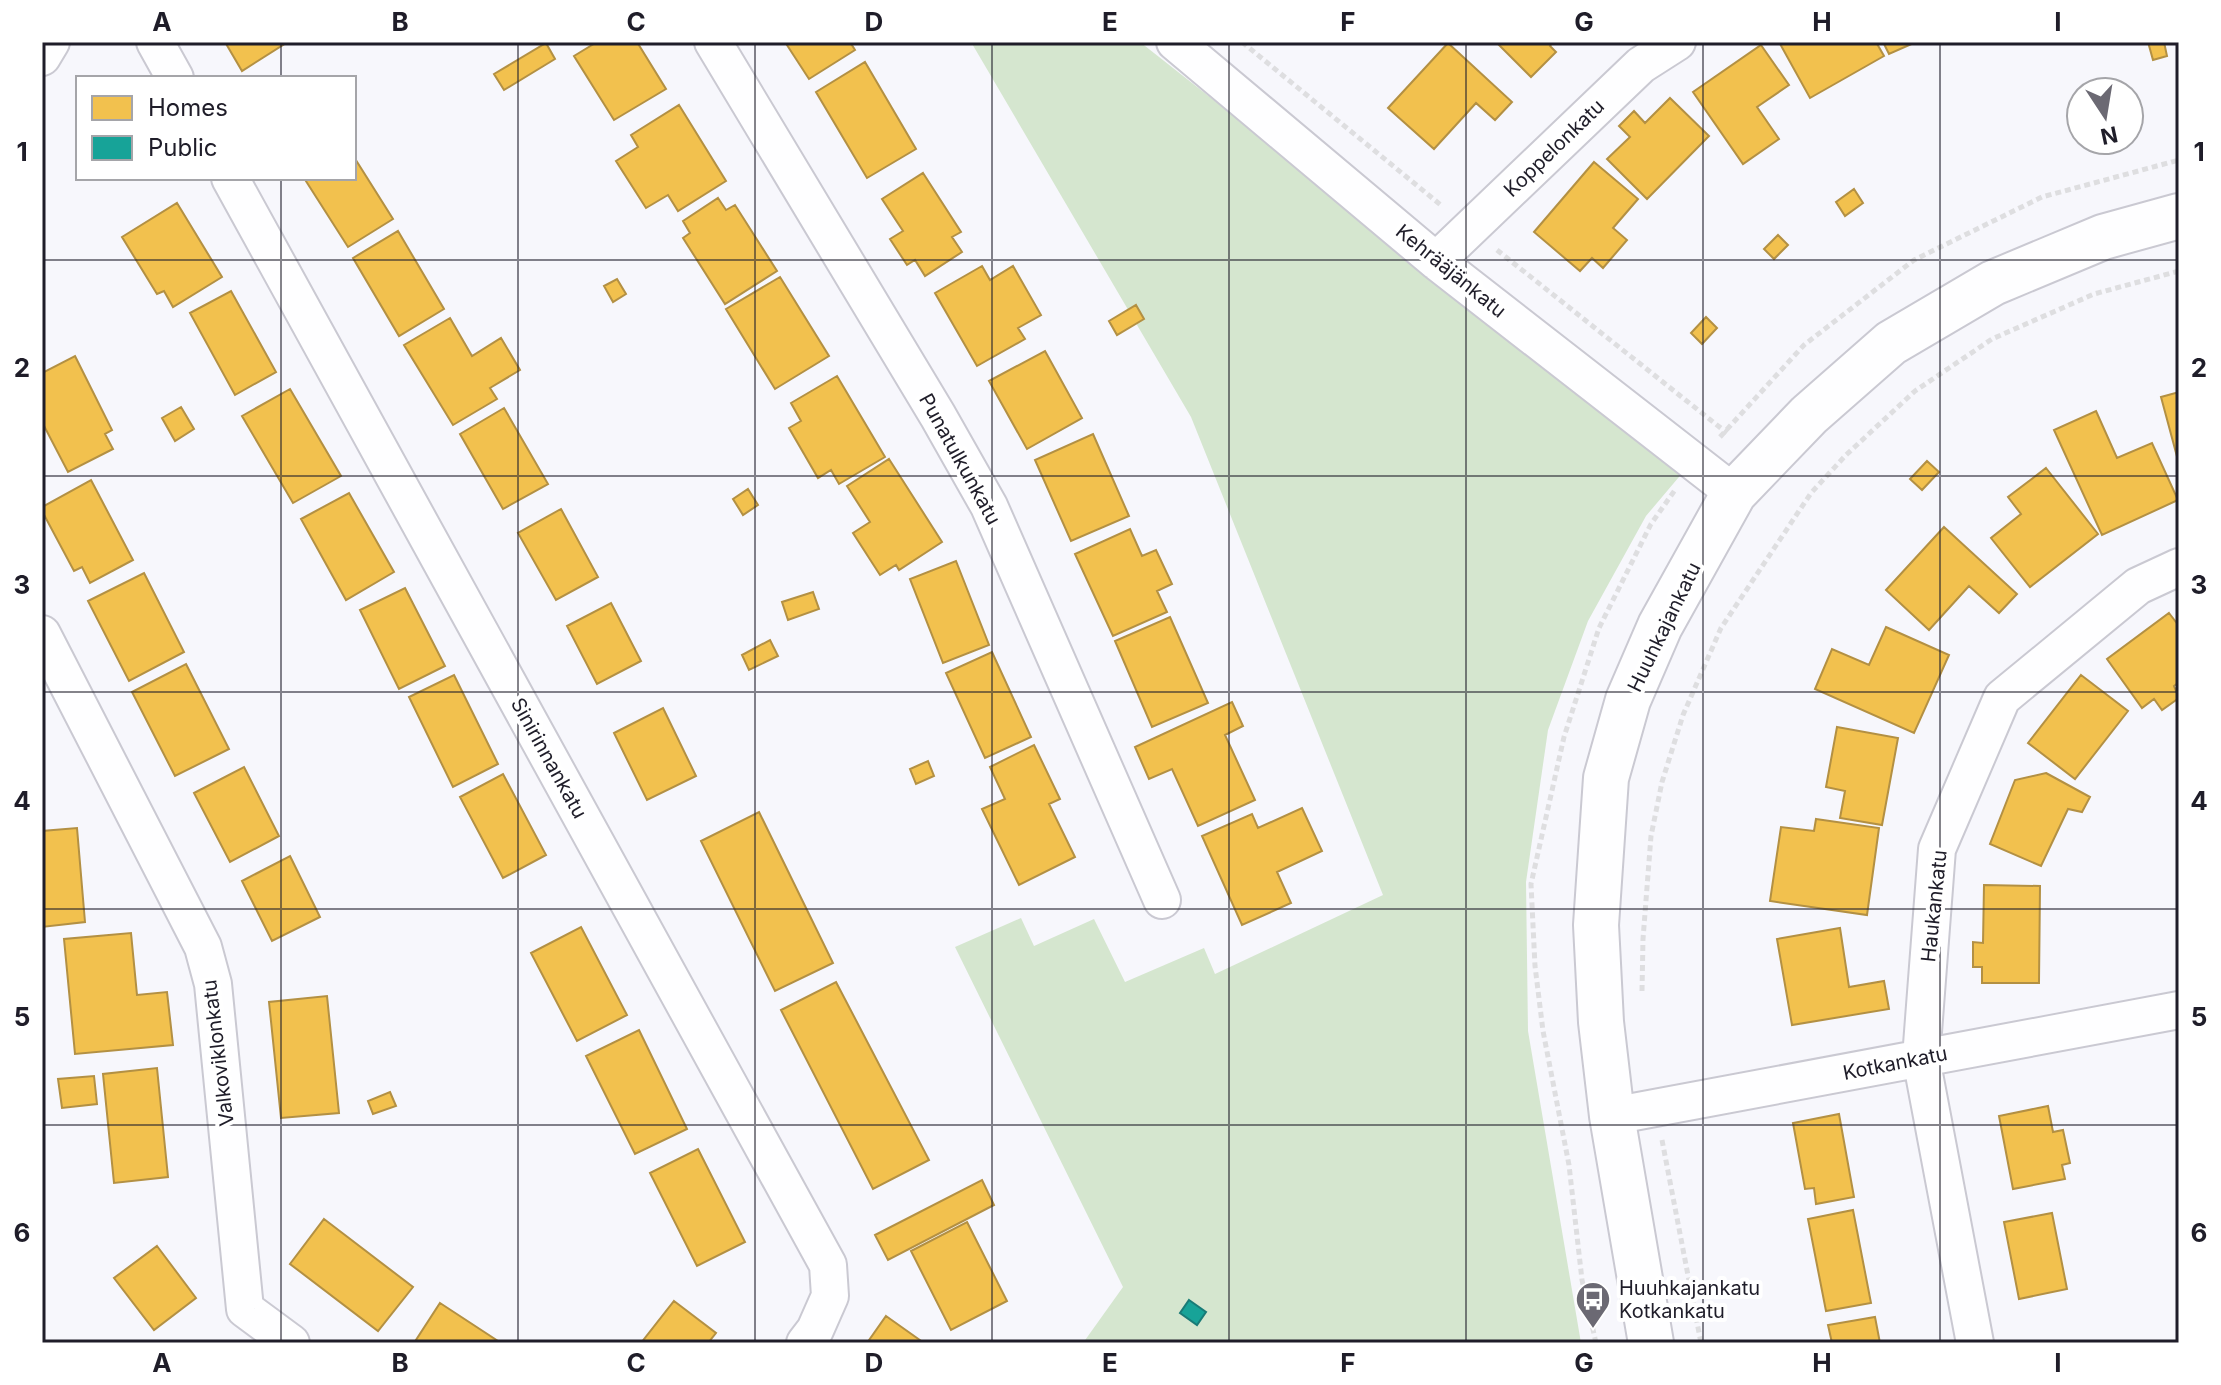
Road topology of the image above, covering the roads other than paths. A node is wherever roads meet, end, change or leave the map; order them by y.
1 (51, 42) edge
2 (155, 42) edge
3 (713, 42) edge
4 (1175, 42) edge
5 (1677, 42) edge
6 (42, 57) edge
7 (174, 76) edge
8 (231, 180) edge
9 (2179, 216) edge
10 (1436, 261) junction
11 (1734, 493) junction
12 (2179, 567) edge
13 (42, 634) edge
14 (1162, 900) dead end
15 (2179, 1010) edge
16 (1921, 1058) junction
17 (1612, 1116) junction
18 (291, 1343) edge
19 (805, 1343) edge
20 (1651, 1343) edge
21 (1975, 1343) edge

1 - 6 street
2 - 7 street
3 - 14 street, Punatulkunkatu
4 - 10 street, Kehrääjänkatu
5 - 10 street, Koppelonkatu
8 - 19 street, Sinirinnankatu
9 - 11 street, Huuhkajankatu
10 - 11 street, Kehrääjänkatu
11 - 17 street, Huuhkajankatu
12 - 16 street, Haukankatu
13 - 18 street, Valkoviklonkatu
15 - 16 street, Kotkankatu
16 - 17 street, Kotkankatu
16 - 21 street, Haukankatu
17 - 20 street, Huuhkajankatu

